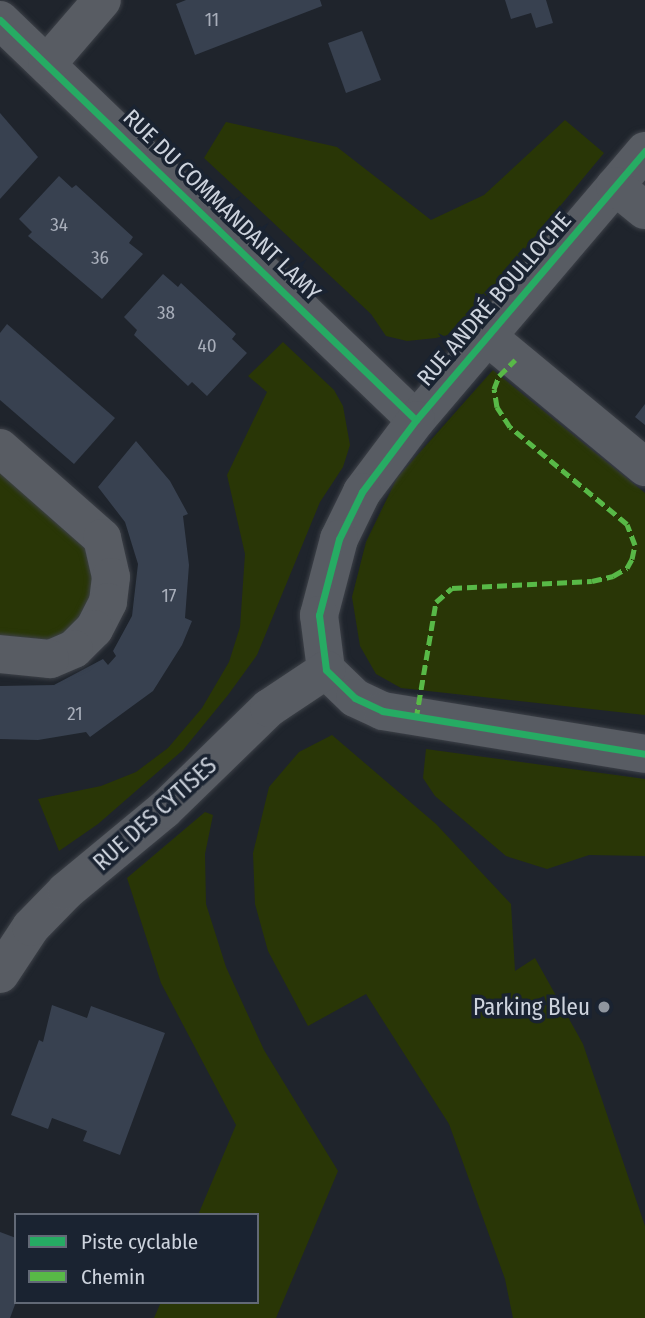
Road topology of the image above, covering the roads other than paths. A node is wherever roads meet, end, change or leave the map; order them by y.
1 (102, 0) edge
2 (0, 20) edge
3 (47, 64) junction
4 (645, 151) edge
5 (615, 186) junction
6 (645, 210) edge
7 (488, 337) junction
8 (416, 420) junction
9 (0, 448) edge
10 (645, 467) edge
11 (0, 654) edge
12 (326, 670) junction
13 (645, 754) edge
14 (0, 974) edge

1 - 3 street
2 - 3 street, RUE DU COMMANDANT LAMY
3 - 8 street, RUE DU COMMANDANT LAMY
4 - 5 street, RUE ANDRÉ BOULLOCHE
5 - 6 street
5 - 7 street, RUE ANDRÉ BOULLOCHE
7 - 8 street, RUE ANDRÉ BOULLOCHE
7 - 10 street
8 - 12 street, RUE ANDRÉ BOULLOCHE
9 - 11 street
12 - 13 street
12 - 14 street, RUE DES CYTISES

